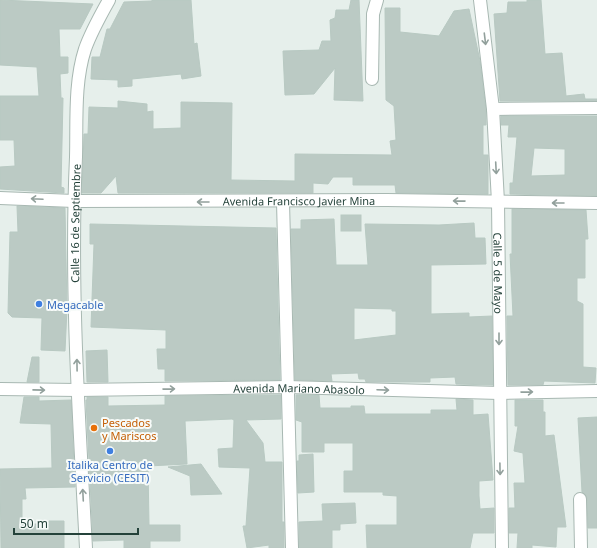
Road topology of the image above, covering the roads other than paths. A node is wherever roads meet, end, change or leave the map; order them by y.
1 (109, 0) edge
2 (377, 0) edge
3 (480, 0) edge
4 (372, 78) dead end
5 (597, 108) edge
6 (493, 109) junction
7 (0, 198) edge
8 (74, 201) junction
9 (283, 202) junction
10 (498, 202) junction
11 (597, 203) edge
12 (287, 387) junction
13 (0, 389) edge
14 (77, 390) junction
15 (597, 391) edge
16 (499, 393) junction
17 (580, 499) dead end
18 (86, 548) edge
19 (292, 548) edge
20 (502, 548) edge
21 (581, 548) edge

1 - 8 street, Calle 16 de Septiembre
2 - 4 street
3 -> 6 street, Calle 5 de Mayo
5 - 6 street
6 -> 10 street, Calle 5 de Mayo
8 -> 7 street, Avenida Francisco Javier Mina
9 -> 8 street, Avenida Francisco Javier Mina
14 -> 8 street, Calle 16 de Septiembre
10 -> 9 street, Avenida Francisco Javier Mina
9 - 12 street
11 -> 10 street, Avenida Francisco Javier Mina
10 -> 16 street, Calle 5 de Mayo
14 -> 12 street, Avenida Mariano Abasolo
12 -> 16 street, Avenida Mariano Abasolo
12 - 19 street
13 -> 14 street, Avenida Mariano Abasolo
18 -> 14 street, Calle 16 de Septiembre
16 -> 15 street, Avenida Mariano Abasolo
16 -> 20 street, Calle 5 de Mayo
17 - 21 street

